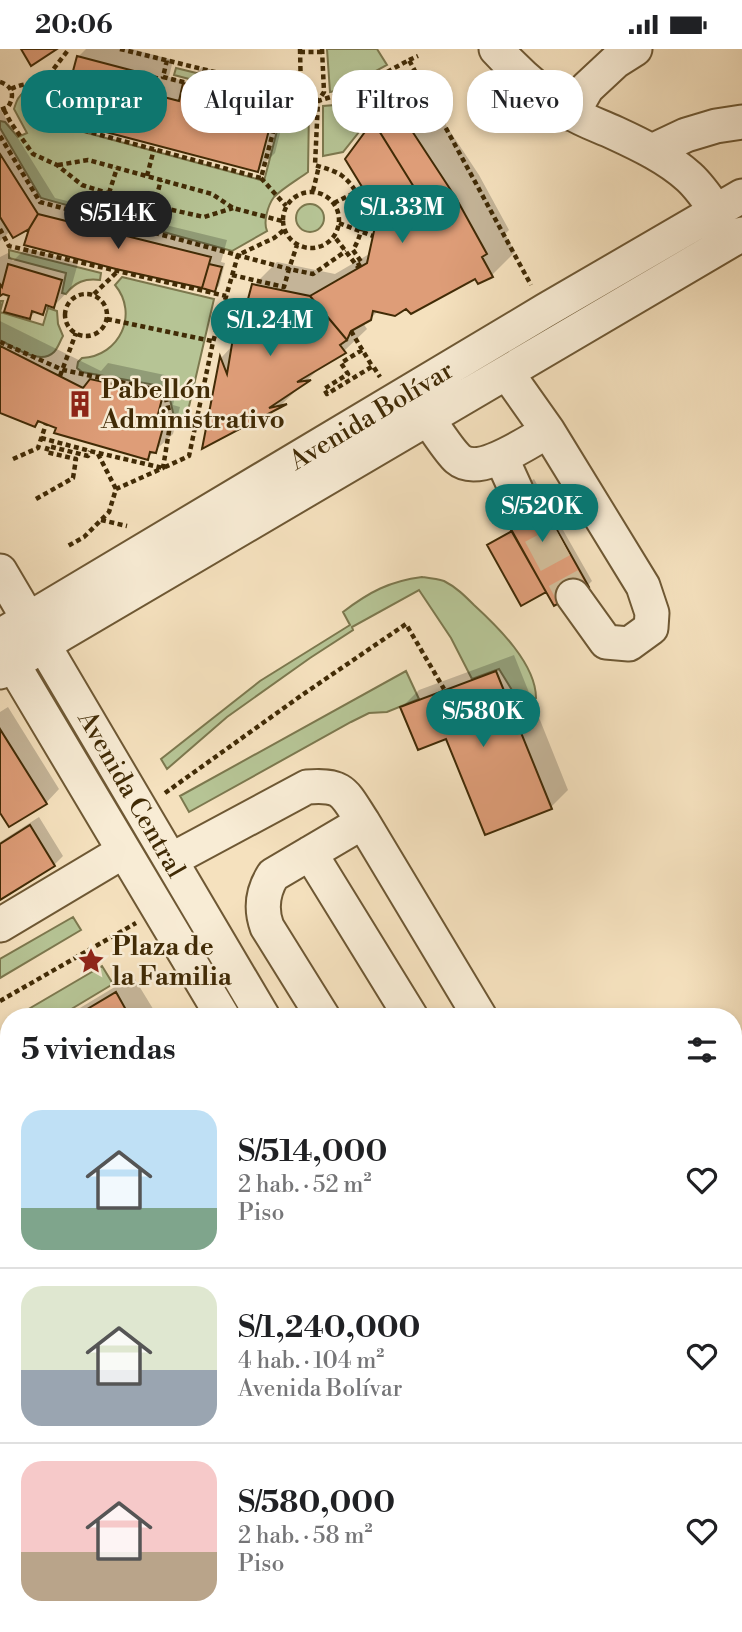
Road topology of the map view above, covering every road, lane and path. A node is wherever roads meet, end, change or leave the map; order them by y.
1 (69, 49) edge
2 (120, 49) edge
3 (496, 49) edge
4 (635, 49) edge
5 (300, 51) edge
6 (322, 51) edge
7 (418, 55) dead end
8 (167, 60) junction
9 (409, 60) junction
10 (53, 70) edge
11 (208, 70) edge
12 (300, 70) edge
13 (515, 70) edge
14 (0, 82) edge
15 (21, 84) edge
16 (11, 89) junction
17 (583, 95) edge
18 (318, 101) joint
19 (2, 110) edge
20 (583, 119) edge
21 (742, 122) edge
22 (94, 133) edge
23 (316, 133) edge
24 (0, 136) edge
25 (154, 149) junction
26 (652, 151) junction
27 (57, 166) junction
28 (319, 166) junction
29 (117, 168) junction
30 (147, 176) junction
31 (261, 177) junction
32 (161, 180) junction
33 (313, 191) junction
34 (356, 192) junction
35 (108, 193) junction
36 (132, 201) junction
37 (334, 203) junction
38 (154, 206) junction
39 (286, 206) junction
40 (233, 208) junction
41 (716, 211) edge
42 (282, 221) junction
43 (339, 223) junction
44 (127, 224) junction
45 (0, 229) edge
46 (284, 230) junction
47 (362, 232) junction
48 (742, 234) edge
49 (122, 236) dead end
50 (334, 236) junction
51 (373, 236) dead end
52 (296, 245) junction
53 (346, 251) junction
54 (708, 254) junction
55 (238, 255) junction
56 (289, 269) junction
57 (117, 271) junction
58 (232, 275) junction
59 (94, 294) junction
60 (226, 296) junction
61 (546, 310) junction
62 (107, 319) junction
63 (351, 331) dead end
64 (76, 333) junction
65 (0, 342) edge
66 (213, 342) junction
67 (362, 350) junction
68 (373, 366) junction
69 (63, 370) junction
70 (507, 373) junction
71 (60, 376) dead end
72 (395, 400) junction
73 (428, 419) junction
74 (46, 425) dead end
75 (548, 431) junction
76 (41, 438) junction
77 (90, 451) junction
78 (97, 453) junction
79 (501, 457) junction
80 (13, 459) dead end
81 (163, 468) junction
82 (116, 489) junction
83 (516, 490) tunnel mouth
84 (267, 496) junction
85 (36, 499) dead end
86 (100, 520) junction
87 (129, 527) dead end
88 (68, 546) dead end
89 (0, 571) edge
90 (573, 596) tunnel mouth
91 (36, 631) junction
92 (3, 653) edge
93 (444, 689) dead end
94 (141, 809) junction
95 (363, 822) junction
96 (124, 851) junction
97 (310, 853) junction
98 (171, 860) junction
99 (159, 910) junction
100 (0, 925) edge
101 (0, 1001) edge
102 (218, 1008) edge
103 (258, 1008) edge
104 (317, 1008) edge
105 (405, 1008) edge
106 (475, 1008) edge

1 - 10 path
2 - 8 path
3 - 13 street
4 - 17 street
5 - 6 path
5 - 12 path
6 - 18 path
7 - 9 path
8 - 11 path
8 - 31 path
9 - 18 path
9 - 61 path
14 - 16 path
15 - 16 path
16 - 19 path
19 - 27 path
20 - 26 street
21 - 26 street
22 - 25 path
23 - 28 path
24 - 44 path
25 - 30 path
25 - 31 path
26 - 41 street
27 - 29 path
27 - 35 path
28 - 33 path
28 - 34 path
29 - 30 path
29 - 35 path
30 - 32 path
31 - 39 path
32 - 38 path
32 - 40 path
33 - 37 path
33 - 39 path
34 - 37 path
34 - 47 path
35 - 36 path
36 - 38 path
36 - 44 path
37 - 43 path
38 - 40 path
39 - 42 path
40 - 42 path
41 - 54 street
41 - 61 street, Avenida Bolívar
42 - 46 path
43 - 47 path
43 - 50 path
44 - 49 path
44 - 55 path
45 - 57 path
46 - 52 path
46 - 55 path
47 - 51 path
47 - 53 path
48 - 54 street, Avenida Bolívar
50 - 52 path
50 - 53 path
52 - 56 path
53 - 56 path
54 - 70 street, Avenida Bolívar
55 - 56 path
55 - 58 path
56 - 58 path
57 - 59 path
57 - 60 path
58 - 60 path
59 - 62 path
59 - 64 path
60 - 66 path
61 - 72 street, Avenida Bolívar
62 - 64 path
62 - 66 path
63 - 67 path
64 - 69 path
65 - 69 path
66 - 81 path
67 - 68 path
67 - 68 path
68 - 72 path
69 - 71 path
69 - 81 path
70 - 73 street, Avenida Bolívar
70 - 75 street
72 - 84 street, Avenida Bolívar
73 - 79 street
73 - 84 street, Avenida Bolívar
74 - 76 path
75 - 79 street
75 - 90 street
76 - 77 path
76 - 80 path
77 - 78 path
77 - 85 path
78 - 81 path
78 - 82 path
79 - 83 street
81 - 82 path
82 - 86 path
84 - 91 street, Avenida Bolívar
86 - 87 path
86 - 88 path
89 - 91 street, Avenida Central
91 - 92 street, Avenida Bolívar
91 - 94 street, Avenida Central
92 - 96 street, Avenida Central
93 - 94 path
94 - 98 street, Avenida Central
95 - 97 street
95 - 98 street
95 - 106 street
96 - 99 street, Avenida Central
96 - 100 street
97 - 104 street
97 - 105 street
98 - 103 street, Avenida Central
99 - 101 path
99 - 102 street, Avenida Central

